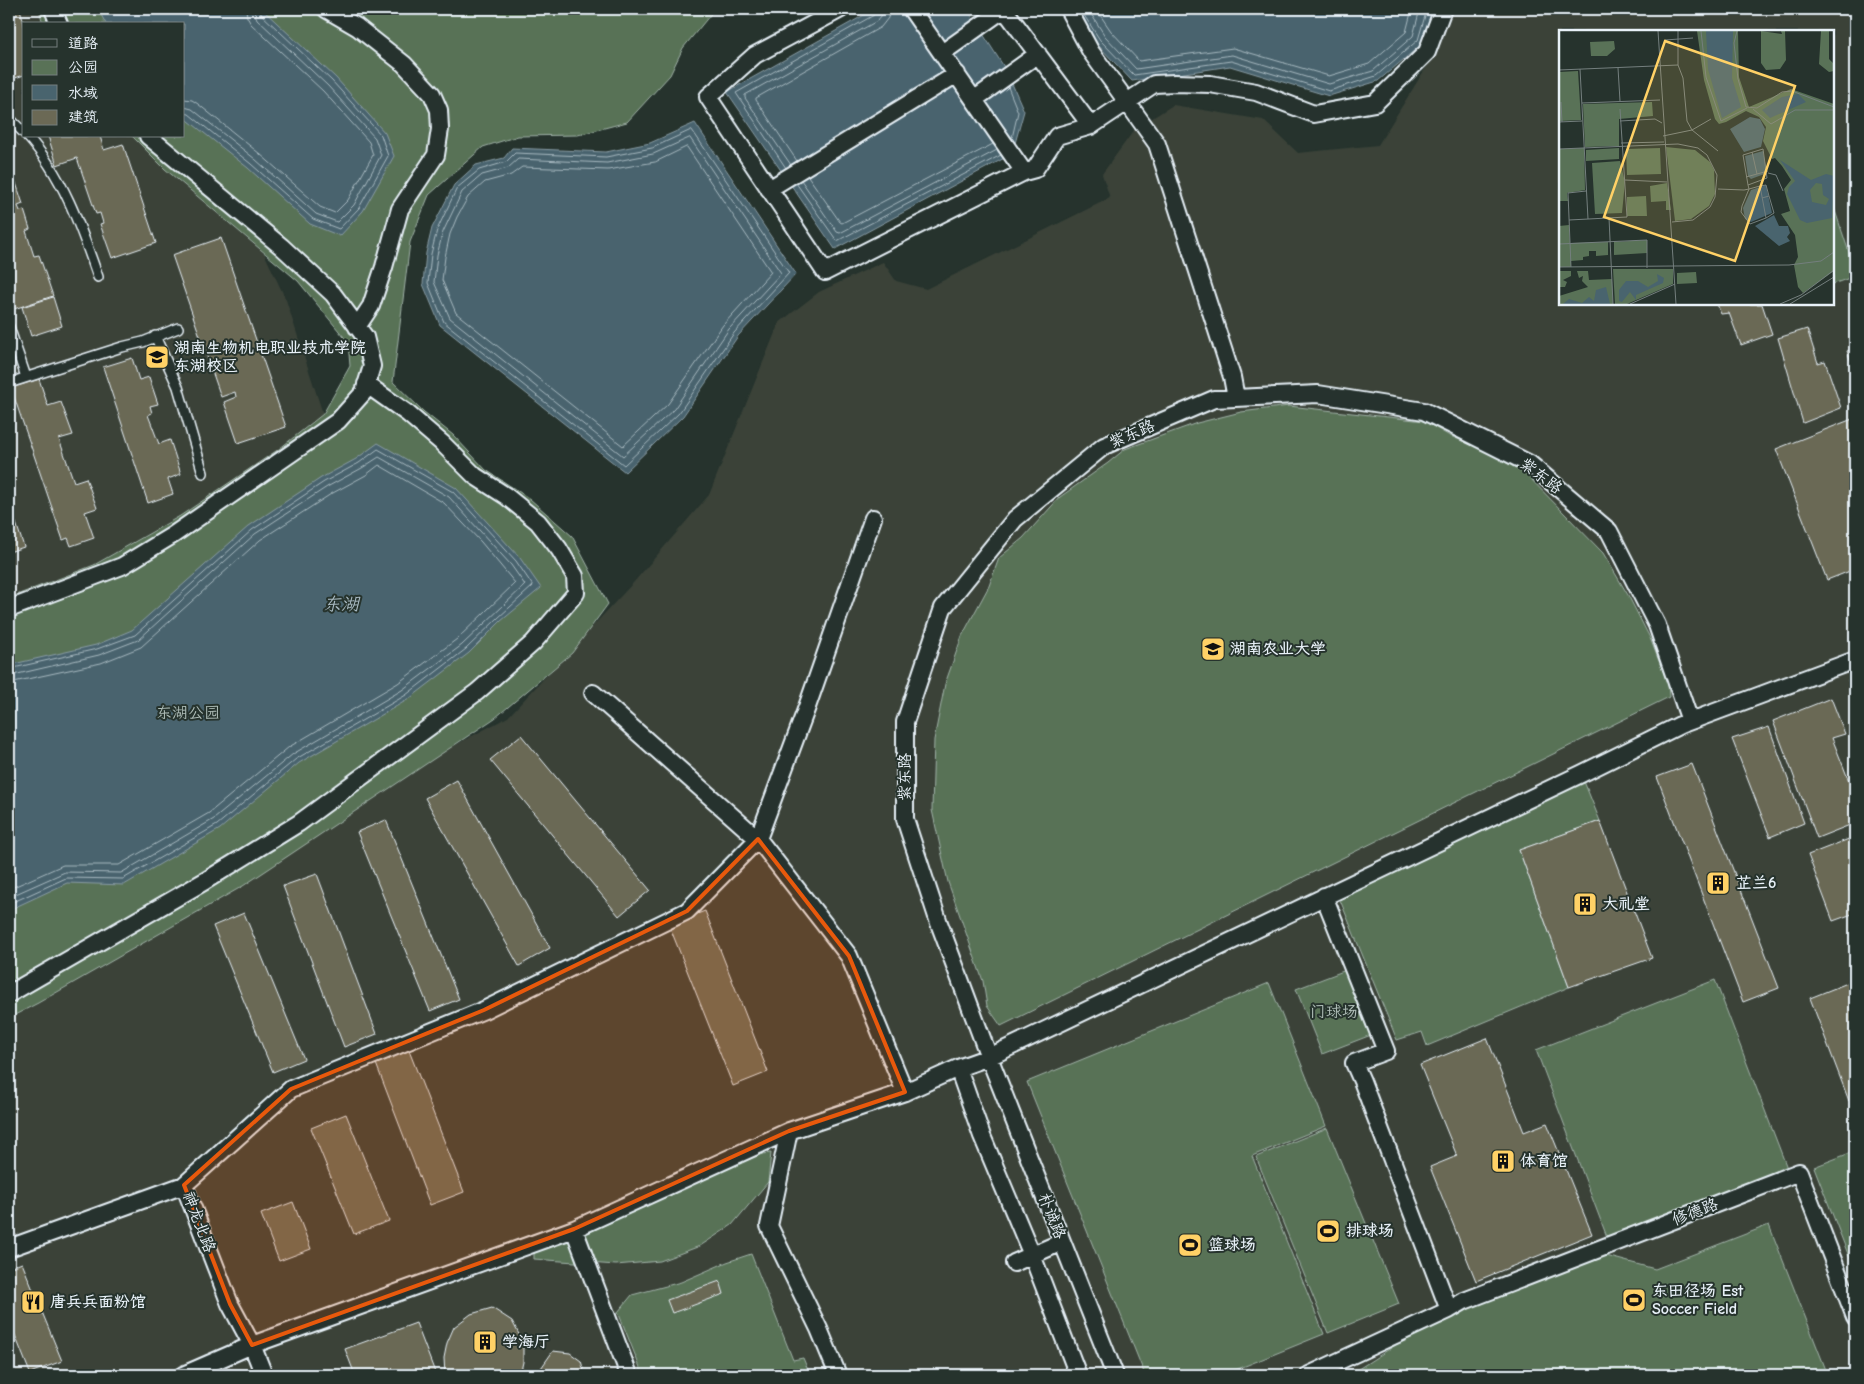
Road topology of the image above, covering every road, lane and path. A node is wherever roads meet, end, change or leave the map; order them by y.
1 (54, 9) edge
2 (326, 9) edge
3 (840, 9) edge
4 (911, 9) edge
5 (1068, 9) edge
6 (1443, 9) edge
7 (57, 22) edge
8 (942, 53) junction
9 (1038, 54) junction
10 (956, 74) junction
11 (975, 99) junction
12 (1127, 102) junction
13 (9, 118) edge
14 (1091, 126) junction
15 (22, 131) edge
16 (29, 138) edge
17 (150, 138) edge
18 (1021, 167) junction
19 (775, 186) junction
20 (98, 277) dead end
21 (9, 327) edge
22 (357, 327) junction
23 (178, 328) dead end
24 (156, 336) junction
25 (26, 377) junction
26 (9, 383) edge
27 (366, 384) junction
28 (1236, 398) junction
29 (203, 473) dead end
30 (873, 518) dead end
31 (9, 609) edge
32 (1855, 660) edge
33 (593, 693) dead end
34 (1690, 721) junction
35 (758, 839) junction
36 (1324, 896) junction
37 (9, 994) edge
38 (988, 1057) junction
39 (958, 1068) junction
40 (905, 1092) junction
41 (789, 1131) junction
42 (184, 1185) junction
43 (574, 1228) junction
44 (1062, 1242) junction
45 (9, 1248) edge
46 (1032, 1256) junction
47 (1014, 1263) dead end
48 (1449, 1310) junction
49 (1855, 1317) edge
50 (252, 1345) junction
51 (183, 1375) edge
52 (264, 1375) edge
53 (629, 1375) edge
54 (838, 1375) edge
55 (1078, 1375) edge
56 (1115, 1375) edge
57 (1309, 1375) edge

1 - 7 street
2 - 22 street
3 - 19 street
4 - 8 street
5 - 12 street
6 - 12 street
8 - 9 street
8 - 10 street
9 - 11 street
9 - 14 street
10 - 11 street
10 - 19 street
11 - 18 street
12 - 14 street
12 - 28 street
13 - 15 lane
14 - 18 street
16 - 20 lane
17 - 22 street
18 - 19 street
21 - 25 lane
22 - 27 street
23 - 24 lane
24 - 25 lane
24 - 29 lane
25 - 26 lane
27 - 31 street
27 - 37 street
28 - 34 street, 紫东路
28 - 38 street, 紫东路
30 - 35 street
32 - 34 street
33 - 35 street
34 - 36 street
35 - 40 street
35 - 42 street
36 - 38 street
36 - 48 street
38 - 39 street
38 - 44 street, 朴诚路
39 - 40 street
39 - 46 street
40 - 41 street
41 - 43 street
41 - 54 street
42 - 45 street, 神龙北路
42 - 50 street, 神龙北路
43 - 50 street
43 - 53 street
44 - 46 street
44 - 56 street, 朴诚路
46 - 47 street
46 - 55 street
48 - 49 street, 修德路
48 - 57 street
50 - 51 street
50 - 52 street, 神龙北路

